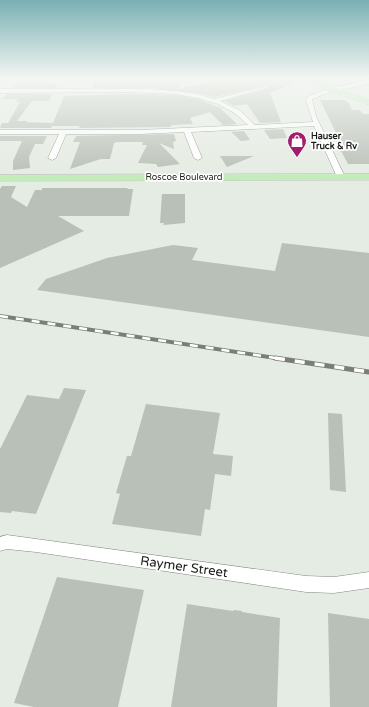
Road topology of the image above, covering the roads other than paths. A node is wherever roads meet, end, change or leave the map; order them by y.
1 (237, 111) edge
2 (313, 111) edge
3 (316, 124) junction
4 (253, 126) junction
5 (187, 130) junction
6 (0, 132) edge
7 (63, 132) junction
8 (52, 158) dead end
9 (198, 158) dead end
10 (341, 177) junction
11 (369, 177) edge
12 (0, 178) edge
13 (0, 544) edge
14 (369, 580) edge

1 - 4 street
2 - 3 street
3 - 4 street
3 - 10 street
4 - 5 street
5 - 7 street
5 - 9 street
6 - 7 street
7 - 8 street
10 - 11 main road, Roscoe Boulevard
10 - 12 main road, Roscoe Boulevard
13 - 14 street, Raymer Street

